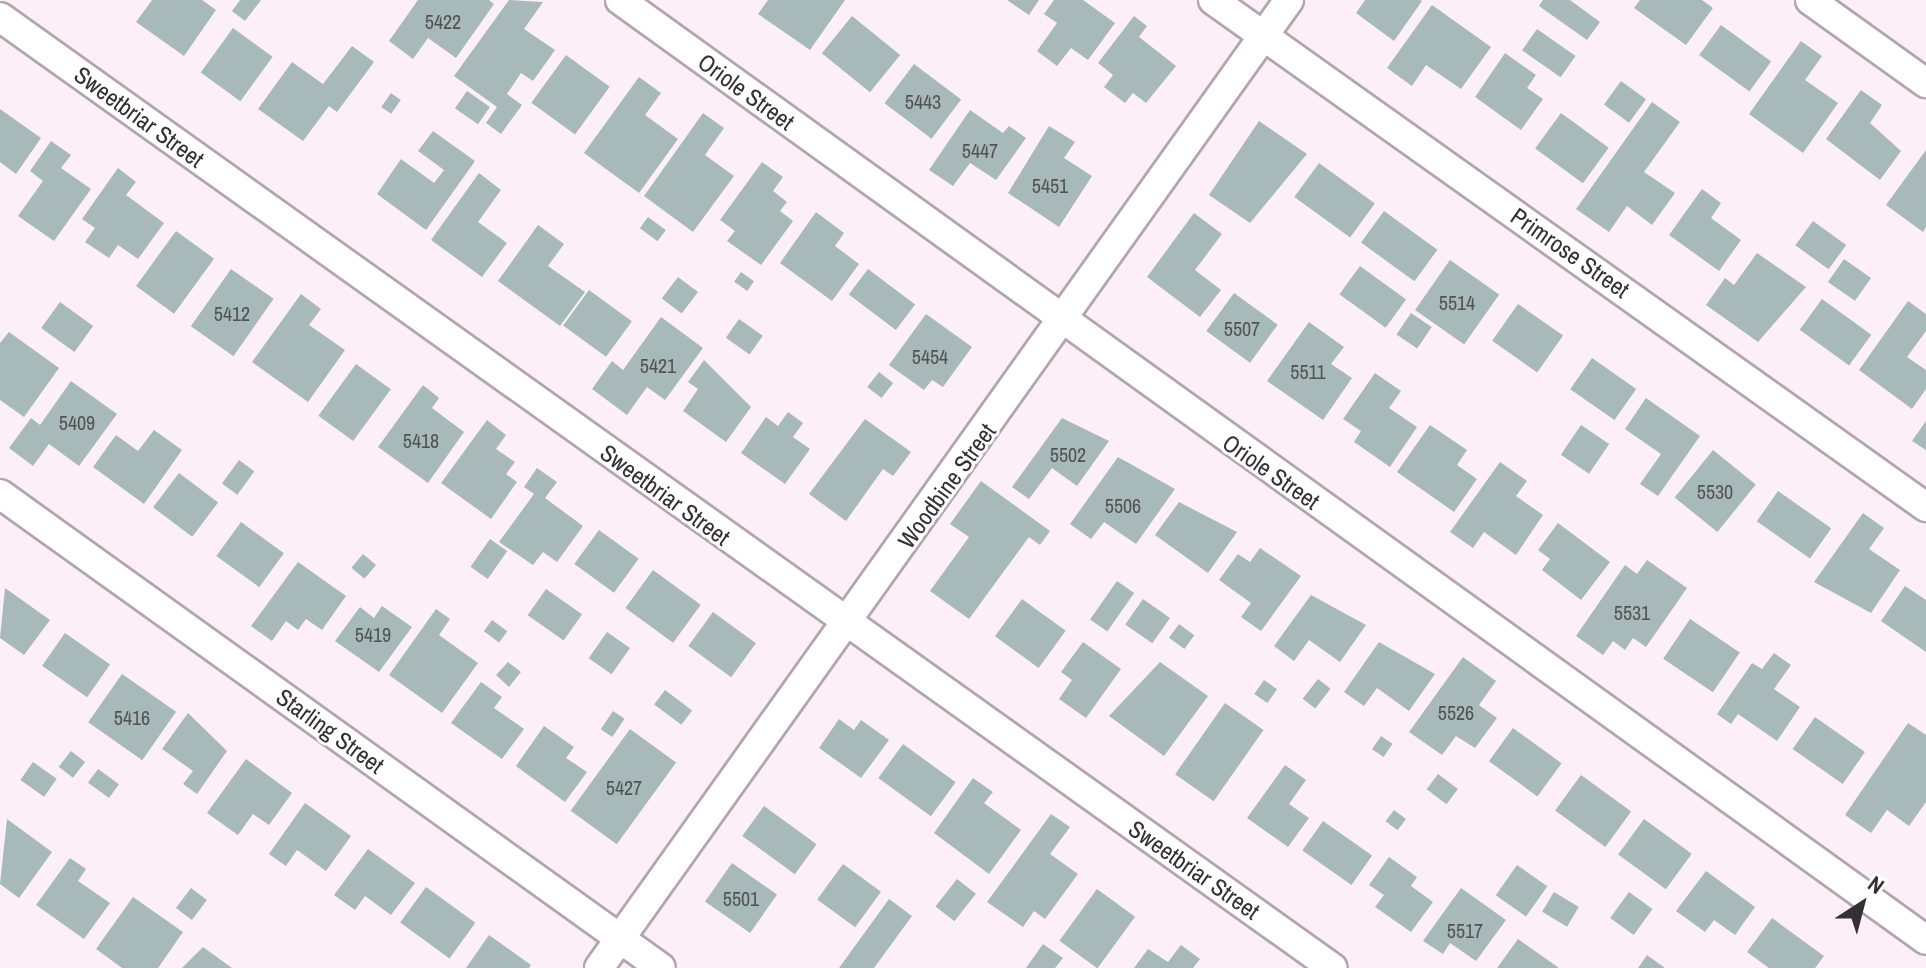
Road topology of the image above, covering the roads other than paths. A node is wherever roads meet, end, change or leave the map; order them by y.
1 (620, 0) edge
2 (1213, 0) edge
3 (1289, 0) edge
4 (1810, 0) edge
5 (0, 17) edge
6 (1264, 36) junction
7 (1926, 83) edge
8 (1063, 324) junction
9 (0, 494) edge
10 (1926, 507) edge
11 (846, 625) junction
12 (620, 939) junction
13 (1926, 940) edge
14 (599, 968) edge
15 (661, 968) edge
16 (1333, 968) edge

1 - 8 street, Oriole Street
2 - 6 street, Primrose Street
3 - 6 street, Woodbine Street
4 - 7 street
5 - 11 street, Sweetbriar Street
6 - 8 street, Woodbine Street
6 - 10 street, Primrose Street
8 - 11 street, Woodbine Street
8 - 13 street, Oriole Street
9 - 12 street, Starling Street
11 - 12 street, Woodbine Street
11 - 16 street, Sweetbriar Street
12 - 14 street, Woodbine Street
12 - 15 street, Starling Street

